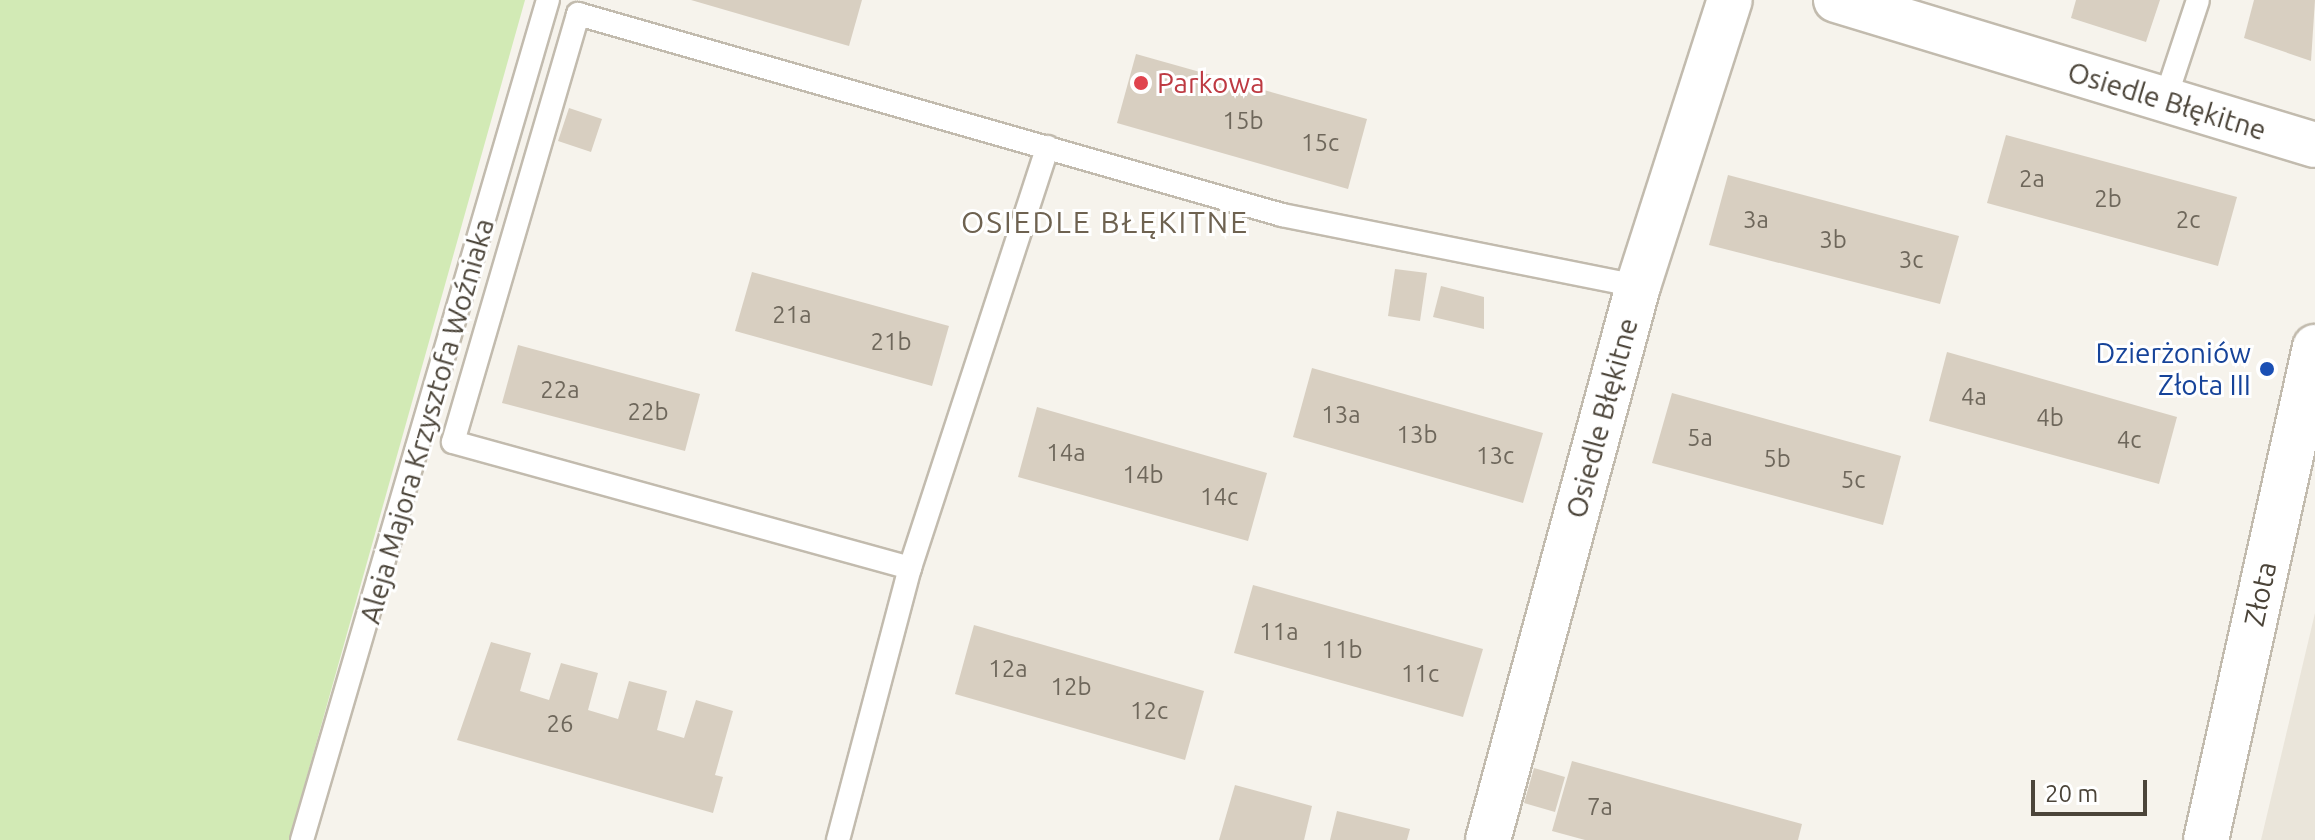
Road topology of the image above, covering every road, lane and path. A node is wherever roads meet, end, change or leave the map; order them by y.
1 (548, 0) edge
2 (1730, 0) edge
3 (1836, 0) edge
4 (2198, 0) edge
5 (2165, 100) junction
6 (2315, 145) edge
7 (1048, 147) junction
8 (1638, 286) junction
9 (2315, 347) edge
10 (910, 568) junction
11 (302, 840) edge
12 (838, 840) edge
13 (1488, 840) edge
14 (2206, 840) edge

1 - 11 lane, Aleja Majora Krzysztofa Woźniaka
2 - 8 street, Osiedle Błękitne
3 - 5 street, Osiedle Błękitne
4 - 5 lane
5 - 6 street, Osiedle Błękitne
7 - 8 lane
7 - 10 lane
7 - 10 lane
8 - 13 street, Osiedle Błękitne
9 - 14 street, Złota
10 - 12 lane

